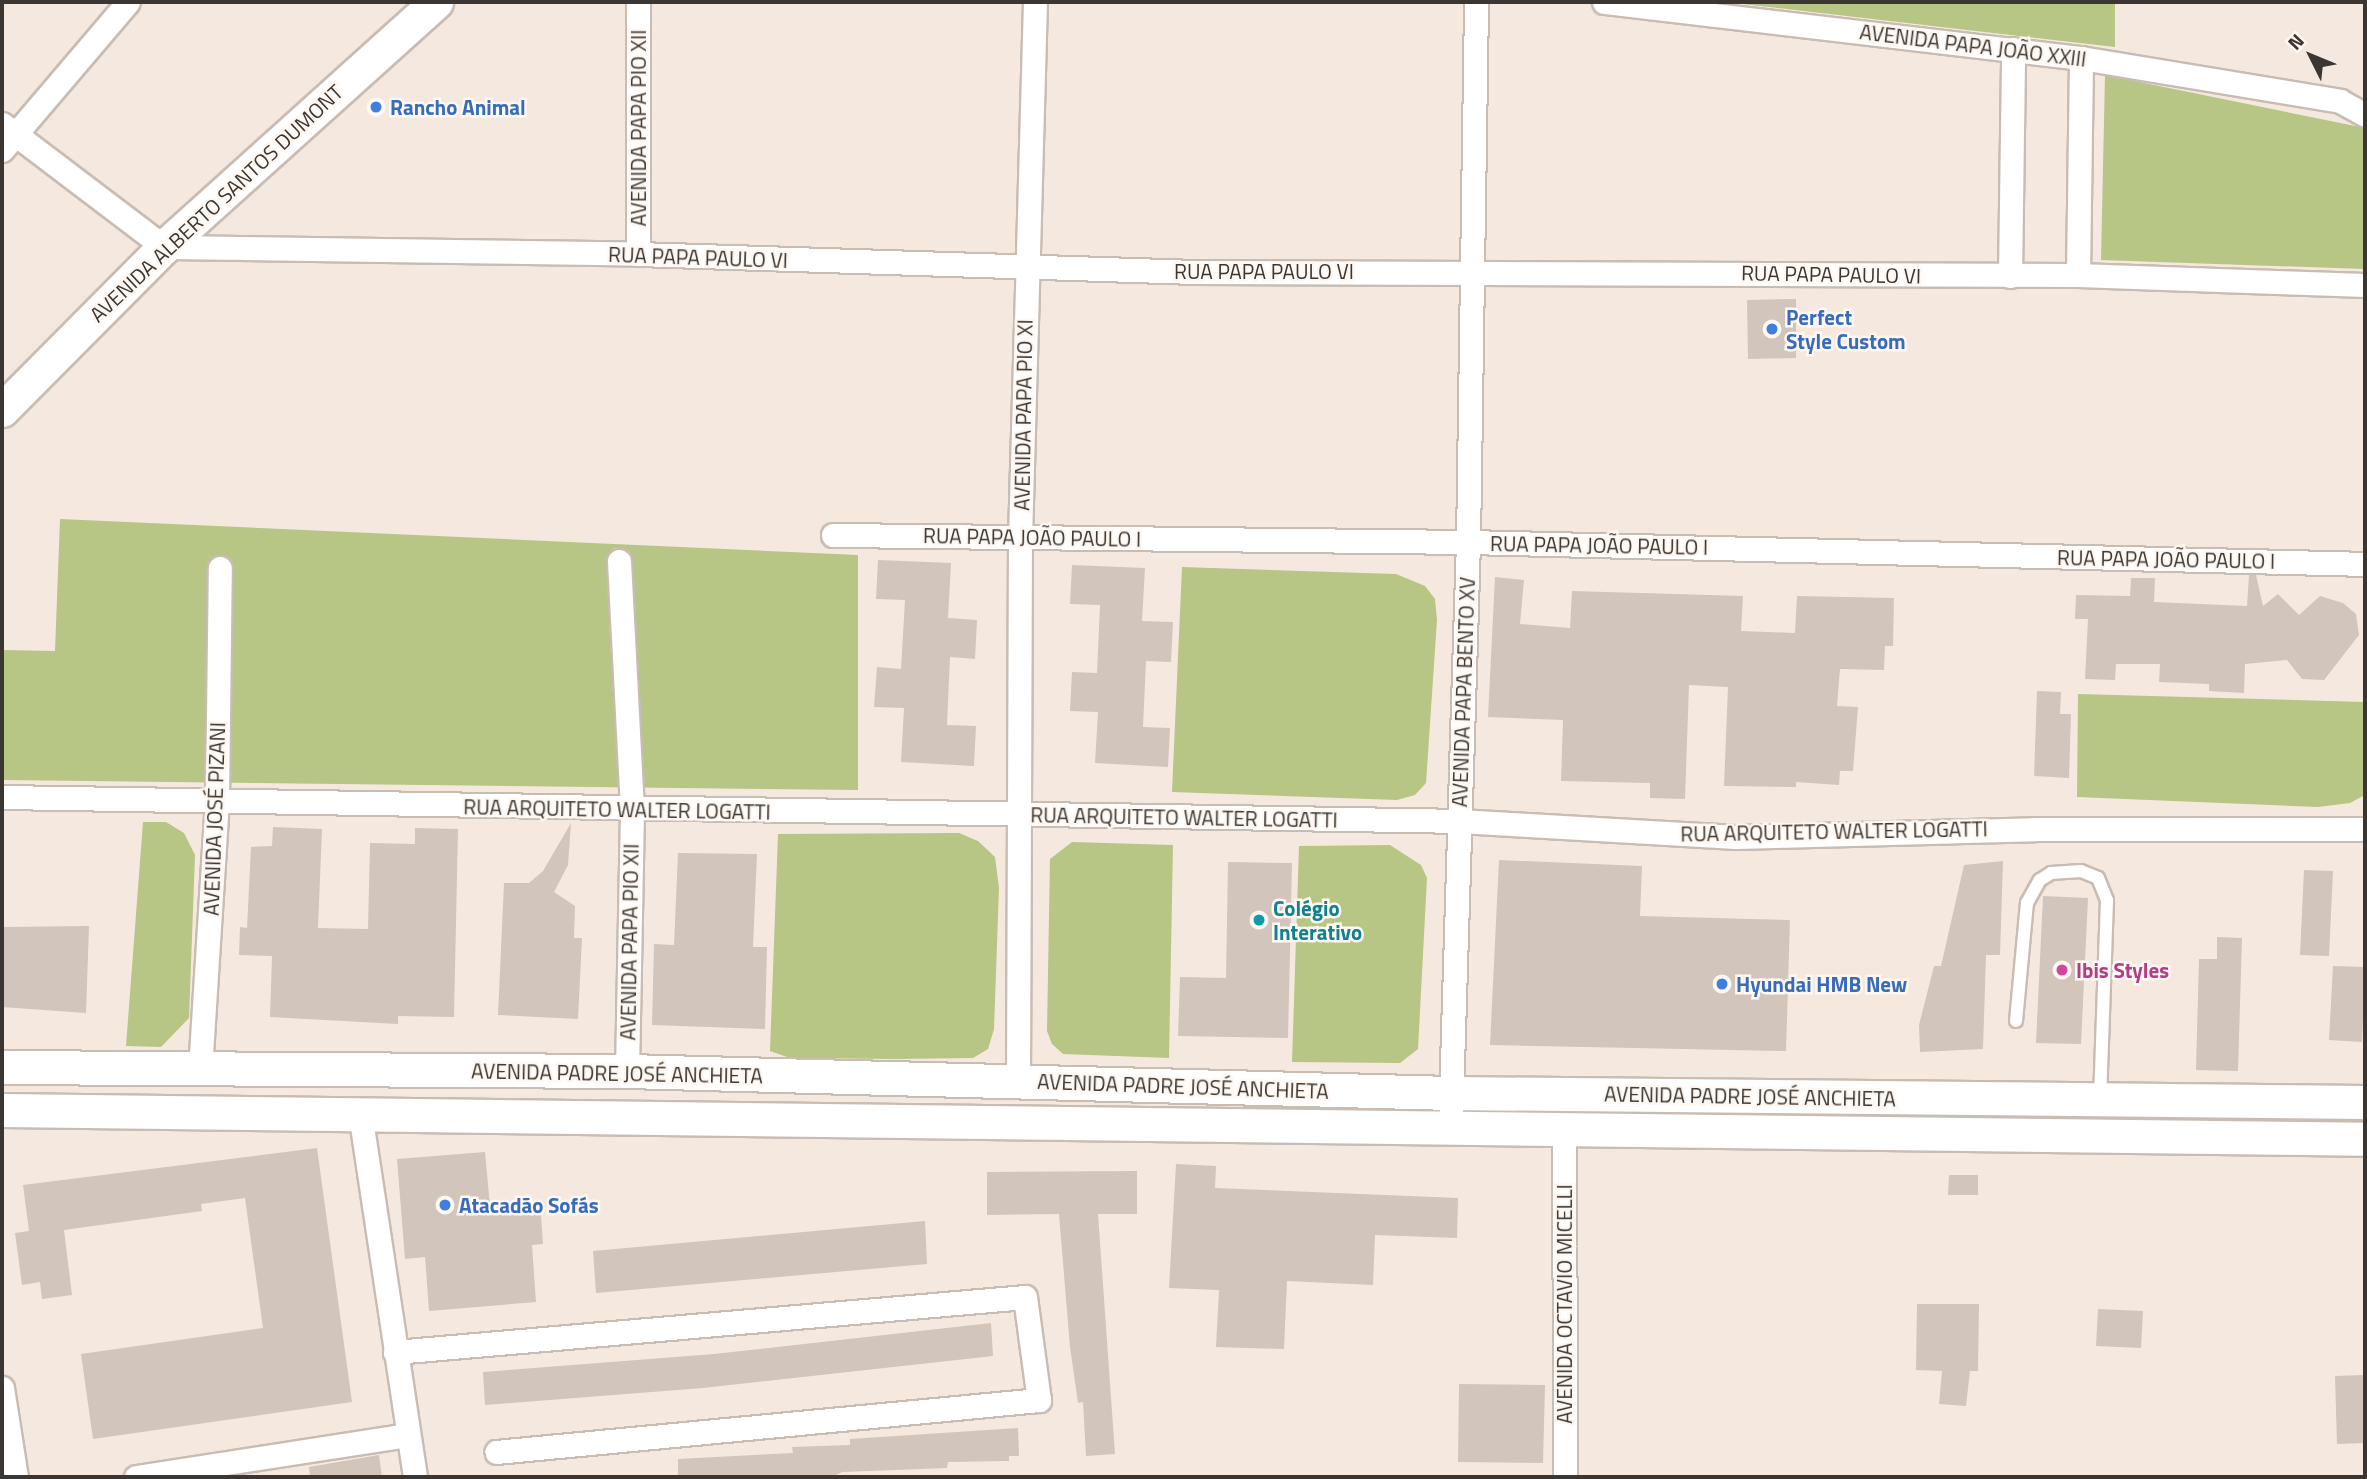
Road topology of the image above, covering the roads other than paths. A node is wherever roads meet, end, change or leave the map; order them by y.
1 (128, 2) edge
2 (436, 2) edge
3 (638, 2) edge
4 (1035, 2) edge
5 (1476, 2) edge
6 (1604, 2) edge
7 (1686, 7) edge
8 (2013, 49) junction
9 (2081, 58) junction
10 (2365, 94) edge
11 (2340, 101) junction
12 (2365, 115) edge
13 (6, 136) edge
14 (164, 247) junction
15 (638, 254) junction
16 (1026, 267) junction
17 (1472, 270) junction
18 (2078, 275) junction
19 (2010, 276) junction
20 (2365, 285) edge
21 (2, 410) edge
22 (833, 535) dead end
23 (1020, 538) junction
24 (1468, 542) junction
25 (619, 561) dead end
26 (2365, 564) edge
27 (220, 568) dead end
28 (2, 797) edge
29 (217, 800) junction
30 (632, 811) junction
31 (1020, 815) junction
32 (1459, 821) junction
33 (2365, 829) edge
34 (2016, 1021) dead end
35 (2, 1067) edge
36 (200, 1070) junction
37 (626, 1071) junction
38 (1018, 1081) junction
39 (1452, 1093) junction
40 (2100, 1099) junction
41 (2365, 1102) edge
42 (2, 1110) edge
43 (360, 1113) junction
44 (1450, 1130) junction
45 (1564, 1131) junction
46 (2365, 1139) edge
47 (395, 1352) junction
48 (2, 1388) edge
49 (408, 1435) junction
50 (496, 1452) dead end
51 (16, 1477) edge
52 (136, 1477) edge
53 (415, 1477) edge
54 (1565, 1477) edge

1 - 13 street
2 - 14 main road, AVENIDA ALBERTO SANTOS DUMONT
3 - 15 street, AVENIDA PAPA PIO XII
4 - 16 street, AVENIDA PAPA PIO XI
5 - 17 street, AVENIDA PAPA BENTO XV
6 - 7 street, AVENIDA PAPA JOÃO XXIII
7 - 8 street, AVENIDA PAPA JOÃO XXIII
8 - 9 street, AVENIDA PAPA JOÃO XXIII
8 - 19 street
9 - 11 street, AVENIDA PAPA JOÃO XXIII
9 - 18 street
10 - 11 street, AVENIDA PAPA JOÃO XXIII
11 - 12 street, AVENIDA PAPA JOÃO XXIII
13 - 14 street
14 - 15 street, RUA PAPA PAULO VI
14 - 21 main road, AVENIDA ALBERTO SANTOS DUMONT
15 - 16 street, RUA PAPA PAULO VI
16 - 17 street, RUA PAPA PAULO VI
16 - 23 street, AVENIDA PAPA PIO XI
17 - 19 street, RUA PAPA PAULO VI
17 - 24 street, AVENIDA PAPA BENTO XV
18 - 19 street, RUA PAPA PAULO VI
18 - 20 street, RUA PAPA PAULO VI
22 - 23 street, RUA PAPA JOÃO PAULO I
23 - 24 street, RUA PAPA JOÃO PAULO I
23 - 31 street, AVENIDA PAPA PIO XI
24 - 26 street, RUA PAPA JOÃO PAULO I
24 - 32 street, AVENIDA PAPA BENTO XV
25 - 30 street, AVENIDA PAPA PIO XII
27 - 29 street, AVENIDA JOSÉ PIZANI
28 - 29 street, RUA ARQUITETO WALTER LOGATTI
29 - 30 street, RUA ARQUITETO WALTER LOGATTI
29 - 36 street, AVENIDA JOSÉ PIZANI
30 - 31 street, RUA ARQUITETO WALTER LOGATTI
30 - 37 street, AVENIDA PAPA PIO XII
31 - 32 street, RUA ARQUITETO WALTER LOGATTI
31 - 38 street, AVENIDA PAPA PIO XI
32 - 33 street, RUA ARQUITETO WALTER LOGATTI
32 - 39 street, AVENIDA PAPA BENTO XV
34 - 40 lane
35 - 36 main road, AVENIDA PADRE JOSÉ ANCHIETA
36 - 37 main road, AVENIDA PADRE JOSÉ ANCHIETA
37 - 38 main road, AVENIDA PADRE JOSÉ ANCHIETA
38 - 39 main road, AVENIDA PADRE JOSÉ ANCHIETA
39 - 40 main road, AVENIDA PADRE JOSÉ ANCHIETA
39 - 44 street, AVENIDA PAPA BENTO XV
40 - 41 main road, AVENIDA PADRE JOSÉ ANCHIETA
42 - 43 main road, AVENIDA PADRE JOSÉ ANCHIETA
43 - 44 main road, AVENIDA PADRE JOSÉ ANCHIETA
43 - 47 street
44 - 45 main road, AVENIDA PADRE JOSÉ ANCHIETA
45 - 46 main road, AVENIDA PADRE JOSÉ ANCHIETA
45 - 54 street, AVENIDA OCTAVIO MICELLI
47 - 49 street
47 - 50 street
48 - 51 street
49 - 52 street
49 - 53 street

